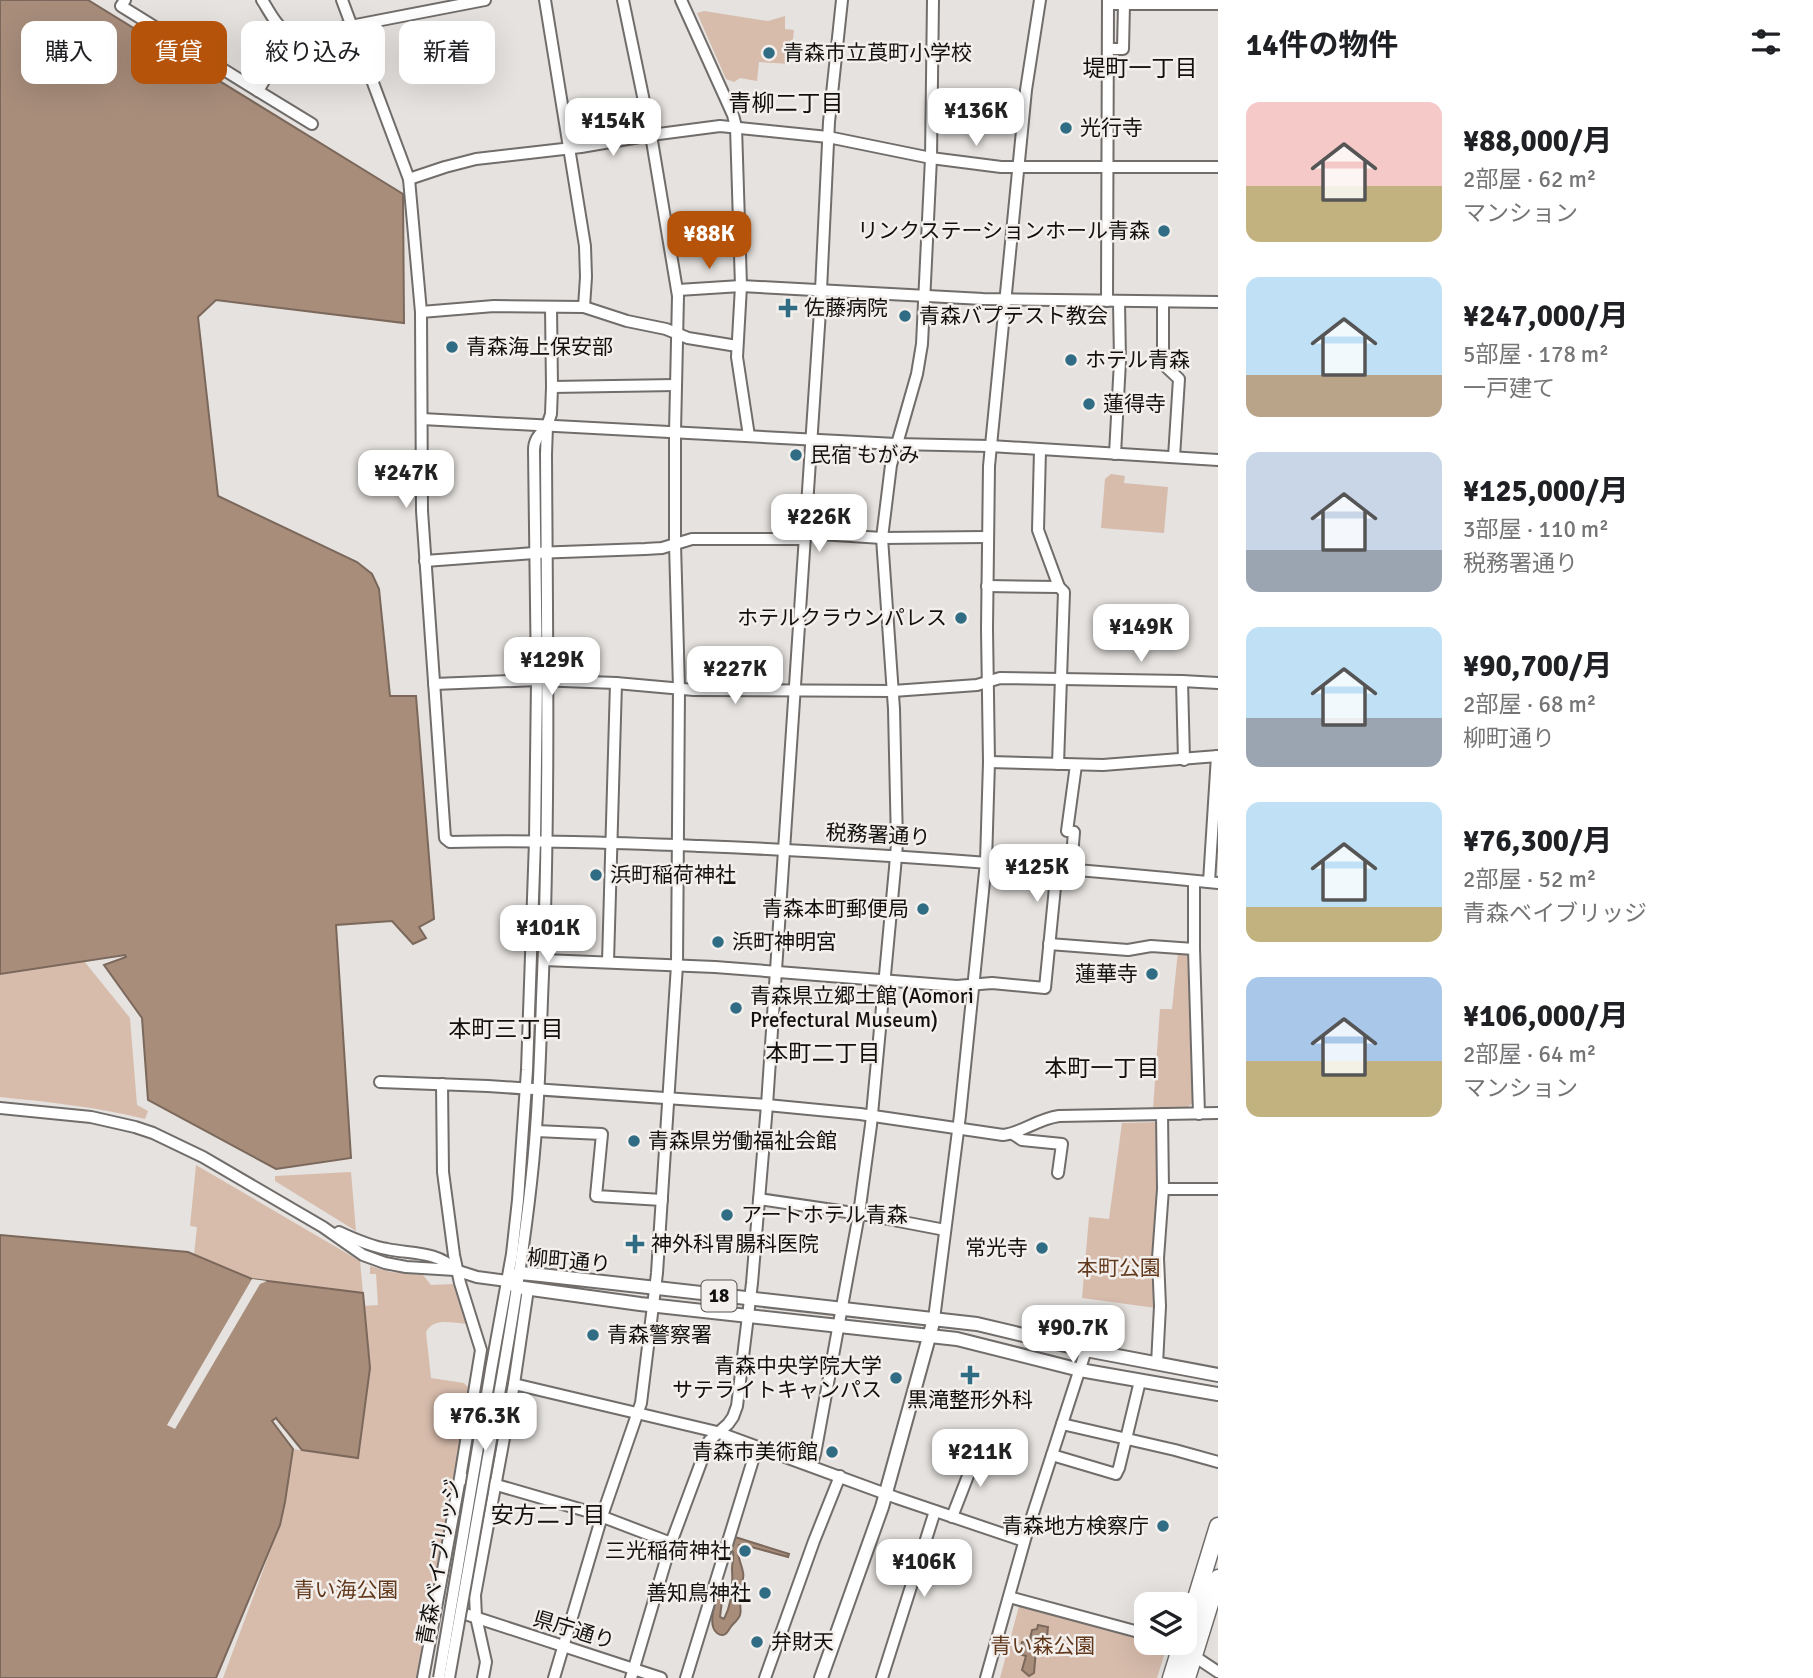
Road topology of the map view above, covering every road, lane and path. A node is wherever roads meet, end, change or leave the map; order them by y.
1 (125, 0) edge
2 (262, 0) edge
3 (342, 0) edge
4 (485, 0) edge
5 (545, 0) edge
6 (623, 0) edge
7 (681, 0) edge
8 (842, 0) edge
9 (933, 0) edge
10 (1040, 0) edge
11 (1108, 2) edge
12 (1124, 4) junction
13 (1218, 4) edge
14 (277, 21) edge
15 (349, 21) edge
16 (372, 21) edge
17 (1108, 49) junction
18 (262, 84) edge
19 (373, 84) edge
20 (258, 91) junction
21 (312, 124) dead end
22 (736, 127) junction
23 (651, 135) junction
24 (828, 137) junction
25 (570, 149) junction
26 (931, 158) junction
27 (1218, 167) edge
28 (1018, 168) junction
29 (1107, 168) junction
30 (409, 178) junction
31 (741, 286) junction
32 (678, 290) junction
33 (821, 291) junction
34 (925, 295) junction
35 (1004, 299) junction
36 (1113, 301) junction
37 (1163, 302) junction
38 (1218, 302) edge
39 (551, 307) junction
40 (584, 307) junction
41 (421, 312) junction
42 (677, 333) junction
43 (737, 346) junction
44 (676, 385) junction
45 (552, 387) junction
46 (422, 419) junction
47 (547, 426) junction
48 (675, 432) junction
49 (750, 436) junction
50 (811, 440) junction
51 (896, 444) junction
52 (990, 446) junction
53 (1040, 450) junction
54 (1115, 454) junction
55 (1174, 457) junction
56 (1218, 460) edge
57 (804, 536) junction
58 (987, 537) junction
59 (882, 538) junction
60 (675, 544) junction
61 (534, 553) junction
62 (546, 553) junction
63 (425, 561) junction
64 (987, 586) junction
65 (1059, 587) junction
66 (1062, 678) junction
67 (542, 680) junction
68 (988, 681) junction
69 (1182, 681) junction
70 (616, 683) junction
71 (1218, 683) edge
72 (434, 684) junction
73 (679, 688) junction
74 (794, 691) junction
75 (893, 691) junction
76 (1218, 756) edge
77 (1184, 760) junction
78 (989, 762) junction
79 (1058, 764) junction
80 (1076, 765) junction
81 (541, 841) junction
82 (612, 843) junction
83 (677, 846) junction
84 (785, 849) junction
85 (896, 855) junction
86 (986, 862) junction
87 (1057, 867) junction
88 (1071, 869) junction
89 (1194, 881) junction
90 (1214, 882) edge
91 (1049, 944) junction
92 (1194, 948) junction
93 (544, 960) junction
94 (608, 962) junction
95 (677, 965) junction
96 (776, 971) junction
97 (886, 980) junction
98 (974, 985) junction
99 (380, 1082) dead end
100 (442, 1084) junction
101 (526, 1088) junction
102 (538, 1089) junction
103 (669, 1097) junction
104 (767, 1105) junction
105 (0, 1108) edge
106 (1218, 1113) edge
107 (1162, 1114) junction
108 (1199, 1114) junction
109 (873, 1116) junction
110 (958, 1128) junction
111 (536, 1131) junction
112 (1013, 1134) junction
113 (1058, 1173) dead end
114 (1163, 1189) junction
115 (1218, 1189) edge
116 (759, 1199) junction
117 (662, 1200) junction
118 (859, 1214) junction
119 (945, 1230) junction
120 (456, 1271) junction
121 (520, 1273) junction
122 (518, 1286) junction
123 (655, 1289) junction
124 (751, 1300) junction
125 (653, 1306) junction
126 (841, 1309) junction
127 (749, 1317) junction
128 (934, 1319) junction
129 (837, 1326) junction
130 (930, 1337) junction
131 (1086, 1350) junction
132 (1157, 1364) junction
133 (1080, 1370) junction
134 (497, 1371) junction
135 (1218, 1376) edge
136 (1140, 1381) junction
137 (514, 1384) junction
138 (1218, 1394) edge
139 (637, 1414) junction
140 (1062, 1424) junction
141 (717, 1432) junction
142 (1125, 1439) junction
143 (757, 1447) junction
144 (978, 1450) dead end
145 (1052, 1455) junction
146 (1218, 1462) edge
147 (811, 1466) junction
148 (840, 1476) junction
149 (460, 1478) junction
150 (495, 1486) junction
151 (886, 1493) junction
152 (935, 1511) junction
153 (602, 1516) junction
154 (952, 1517) junction
155 (1218, 1526) edge
156 (1024, 1541) junction
157 (671, 1543) junction
158 (1218, 1578) edge
159 (1009, 1597) junction
160 (1208, 1603) edge
161 (436, 1606) junction
162 (477, 1617) junction
163 (1197, 1619) edge
164 (1134, 1630) edge
165 (563, 1646) junction
166 (1178, 1655) edge
167 (1194, 1657) junction
168 (1218, 1672) edge
169 (632, 1673) edge
170 (423, 1678) edge
171 (439, 1678) edge
172 (449, 1678) edge
173 (483, 1678) edge
174 (554, 1678) edge
175 (661, 1678) edge
176 (686, 1678) edge
177 (765, 1678) edge
178 (821, 1678) edge
179 (882, 1678) edge
180 (986, 1678) edge
181 (1171, 1678) edge
182 (1187, 1678) edge

1 - 20 street
2 - 14 street
3 - 15 street
4 - 16 street
5 - 25 street
6 - 23 street
7 - 22 street
8 - 24 street
9 - 26 street
10 - 28 street
11 - 12 street
11 - 17 street
12 - 13 street
12 - 17 street
17 - 29 street
18 - 20 street
19 - 30 street
20 - 21 street
22 - 23 street
22 - 24 street
22 - 31 street
23 - 25 street
23 - 32 street
24 - 26 street
24 - 33 street
25 - 30 street
25 - 40 street
26 - 28 street
26 - 34 street
27 - 29 street
28 - 29 street
28 - 35 street
29 - 36 street
30 - 41 street
31 - 32 street
31 - 33 street
31 - 43 street
32 - 42 street
33 - 34 street
33 - 50 street
34 - 35 street
34 - 51 street
35 - 36 street
35 - 52 street
36 - 37 street
36 - 54 street
37 - 38 street
37 - 55 street
39 - 40 street
39 - 41 street
39 - 45 street
40 - 42 street
41 - 46 street
42 - 43 street
42 - 44 street
43 - 49 street
44 - 45 street
44 - 48 street
45 - 47 street
46 - 47 street
46 - 63 street
47 - 48 street
47 - 61 street
47 - 62 street
48 - 49 street
48 - 60 street
49 - 50 street
50 - 51 street
50 - 57 street
51 - 52 street
51 - 59 street
52 - 53 street
52 - 58 street
53 - 54 street
53 - 65 street
54 - 55 street
55 - 56 street
57 - 59 street
57 - 60 street
57 - 74 street
58 - 59 street
58 - 64 street
59 - 75 street
60 - 62 street
60 - 73 street
61 - 62 street
61 - 63 street
61 - 67 street
62 - 67 street
63 - 72 street
64 - 65 street
64 - 68 street
65 - 66 street
66 - 68 street
66 - 69 street
66 - 79 street
67 - 70 street
67 - 72 street
67 - 81 street
68 - 75 street
68 - 78 street
69 - 71 street
69 - 77 street
70 - 73 street
70 - 82 street
72 - 81 street, 税務署通り
73 - 74 street
73 - 83 street
74 - 75 street
74 - 84 street
75 - 85 street
76 - 77 street
76 - 90 street
77 - 80 street
78 - 79 street
78 - 86 street
79 - 80 street
80 - 88 street
81 - 82 street, 税務署通り
81 - 93 street
81 - 101 street
82 - 83 street, 税務署通り
82 - 94 street
83 - 84 street, 税務署通り
83 - 95 street
84 - 85 street, 税務署通り
84 - 96 street
85 - 86 street, 税務署通り
85 - 97 street
86 - 87 street, 税務署通り
86 - 98 street
87 - 88 street, 税務署通り
87 - 91 street
88 - 89 street, 税務署通り
89 - 90 street, 税務署通り
89 - 92 street
91 - 92 street
91 - 98 street
92 - 108 street
93 - 94 street
93 - 102 street
94 - 95 street
95 - 96 street
95 - 103 street
96 - 97 street
96 - 104 street
97 - 98 street
97 - 109 street
98 - 110 street
99 - 100 street
100 - 101 street
100 - 120 street
101 - 102 street
101 - 122 street
102 - 103 street
102 - 111 street
103 - 104 street
103 - 117 street
104 - 109 street
104 - 116 street
105 - 120 street
106 - 108 street
107 - 108 street
107 - 112 street
107 - 114 street
109 - 110 street
109 - 118 street
110 - 112 street
110 - 119 street
111 - 117 street
111 - 121 street
112 - 113 street
114 - 115 street
114 - 132 street
116 - 118 street
116 - 124 street
117 - 123 street
118 - 119 street
118 - 126 street
119 - 128 street
120 - 122 street
120 - 149 street
121 - 122 main road, 柳町通り
121 - 123 main road, 柳町通り / 18
122 - 125 main road, 柳町通り / 18
122 - 134 street
122 - 137 street
123 - 124 main road, 柳町通り / 18
123 - 125 street
124 - 126 main road, 柳町通り / 18
124 - 127 street
125 - 127 main road, 柳町通り / 18
125 - 139 street
126 - 128 main road, 柳町通り / 18
126 - 129 street
127 - 129 main road, 柳町通り / 18
127 - 141 street
128 - 130 main road
128 - 131 main road, 柳町通り
129 - 130 main road, 柳町通り / 18
129 - 147 street
130 - 133 main road, 柳町通り
130 - 151 main road
131 - 132 main road, 柳町通り
131 - 133 street
132 - 135 main road, 柳町通り
133 - 136 main road, 柳町通り
133 - 140 street
134 - 171 street, 青森ベイブリッジ, bridge
134 - 172 street, 青森ベイブリッジ, bridge
136 - 138 main road, 柳町通り
136 - 142 street
137 - 139 street
137 - 150 street
139 - 141 street
139 - 153 street
140 - 142 street
140 - 145 street
141 - 143 street
141 - 157 street
142 - 145 street
142 - 146 street
143 - 147 street
143 - 176 street
144 - 154 street
145 - 156 street
147 - 148 street
148 - 151 street
148 - 177 street
149 - 150 street
149 - 161 street
150 - 153 street
150 - 162 street
151 - 152 street
151 - 178 main road
152 - 154 street
152 - 179 street
153 - 157 street
153 - 165 street
154 - 156 street
155 - 160 highway
156 - 159 street
157 - 169 street
158 - 160 highway
159 - 164 street
159 - 180 street
160 - 163 highway
160 - 167 highway
161 - 162 street, 県庁通り
161 - 170 street
162 - 165 street, 県庁通り
162 - 173 street
165 - 169 street, 県庁通り
165 - 174 street
166 - 181 highway
167 - 168 street
167 - 182 highway
169 - 175 street, 県庁通り

